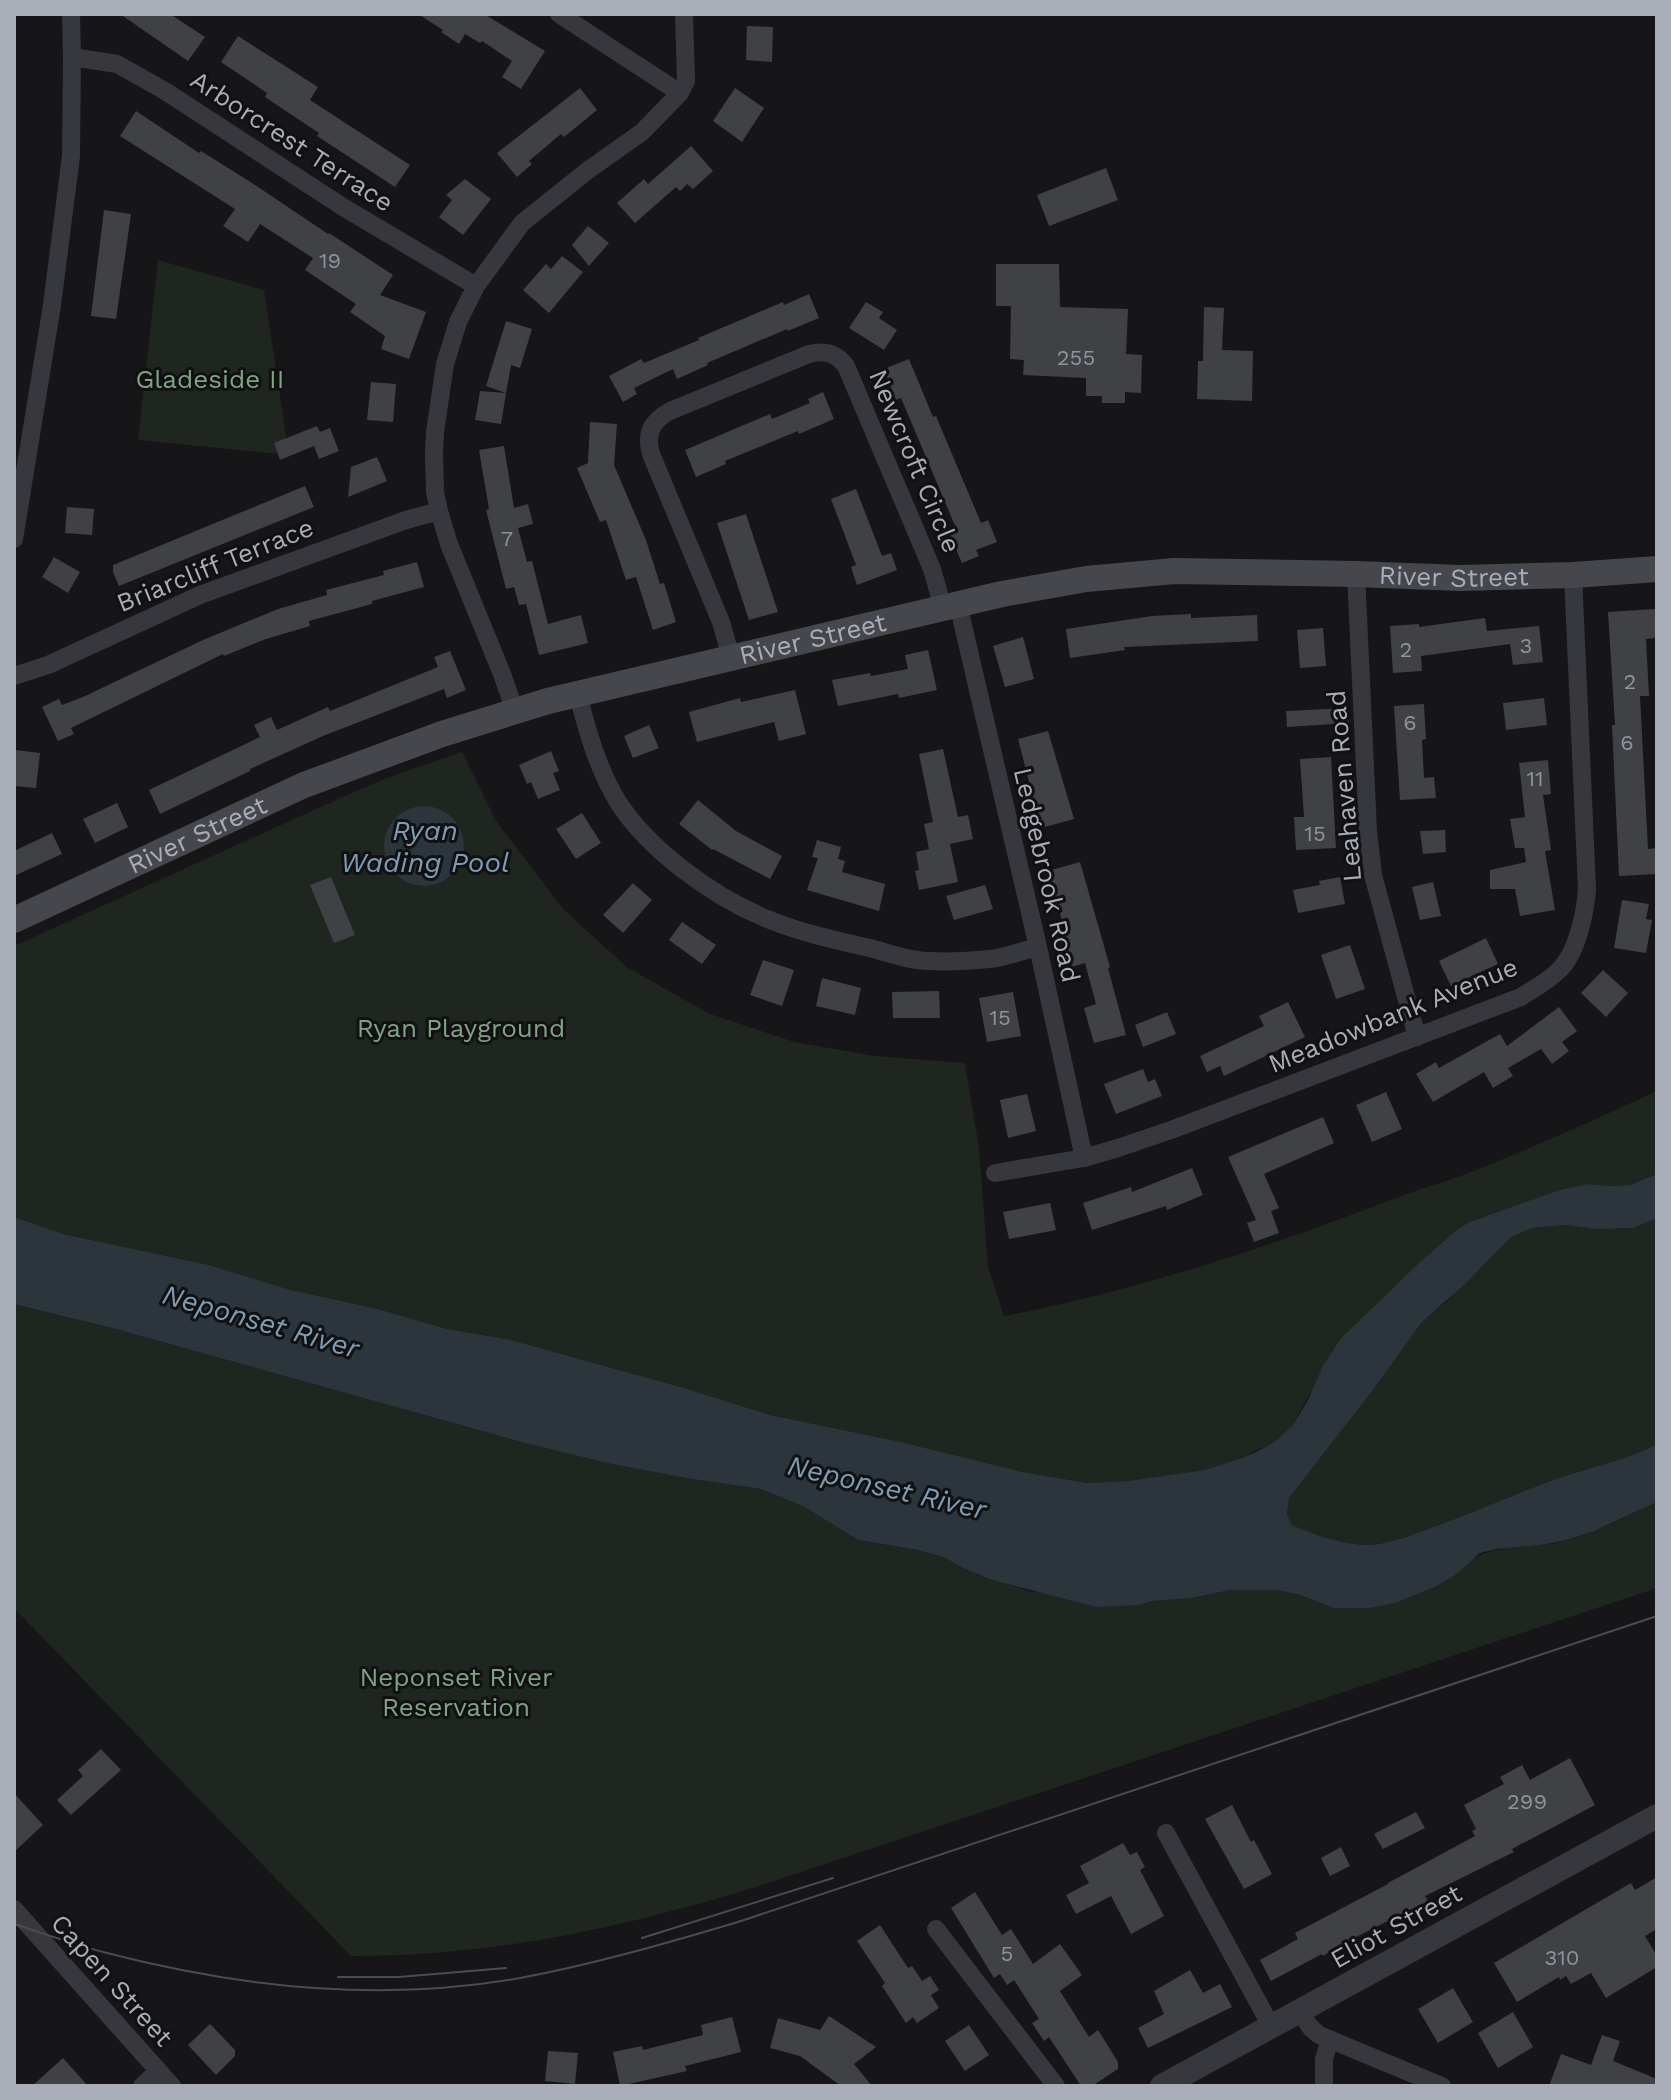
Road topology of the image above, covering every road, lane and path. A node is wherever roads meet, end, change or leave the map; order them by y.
1 (71, 14) edge
2 (559, 14) edge
3 (684, 14) edge
4 (72, 57) junction
5 (680, 93) junction
6 (476, 286) junction
7 (439, 511) junction
8 (14, 539) edge
9 (1657, 569) edge
10 (1356, 574) junction
11 (1573, 575) junction
12 (950, 606) junction
13 (731, 657) junction
14 (14, 676) edge
15 (578, 694) junction
16 (515, 711) junction
17 (14, 920) edge
18 (1038, 947) junction
19 (1417, 1037) junction
20 (1084, 1158) junction
21 (995, 1173) dead end
22 (1657, 1816) edge
23 (1166, 1833) dead end
24 (14, 1909) edge
25 (936, 1929) dead end
26 (1299, 2011) junction
27 (1271, 2026) junction
28 (1330, 2039) junction
29 (158, 2071) junction
30 (142, 2086) edge
31 (172, 2086) edge
32 (1056, 2086) edge
33 (1162, 2086) edge
34 (1324, 2086) edge
35 (1442, 2086) edge

1 - 4 street
2 - 5 street
3 - 5 street
4 - 6 street, Arborcrest Terrace
4 - 8 street
5 - 6 street
6 - 7 street
7 - 14 street, Briarcliff Terrace
7 - 16 street
9 - 11 main road, River Street
10 - 11 main road, River Street
10 - 12 main road, River Street
10 - 19 street, Leahaven Road
11 - 19 street, Meadowbank Avenue
12 - 13 main road, River Street
12 - 13 street, Newcroft Circle
12 - 18 street, Ledgebrook Road
13 - 15 main road, River Street
15 - 16 main road, River Street
15 - 18 street
16 - 17 main road, River Street
18 - 20 street, Ledgebrook Road
19 - 20 street, Meadowbank Avenue
20 - 21 street, Meadowbank Avenue
22 - 26 street, Eliot Street
23 - 27 street
24 - 29 street, Capen Street
25 - 32 street
26 - 27 street, Eliot Street
26 - 28 street
27 - 33 street, Eliot Street
28 - 34 street
28 - 35 street
29 - 30 street
29 - 31 street, Capen Street

